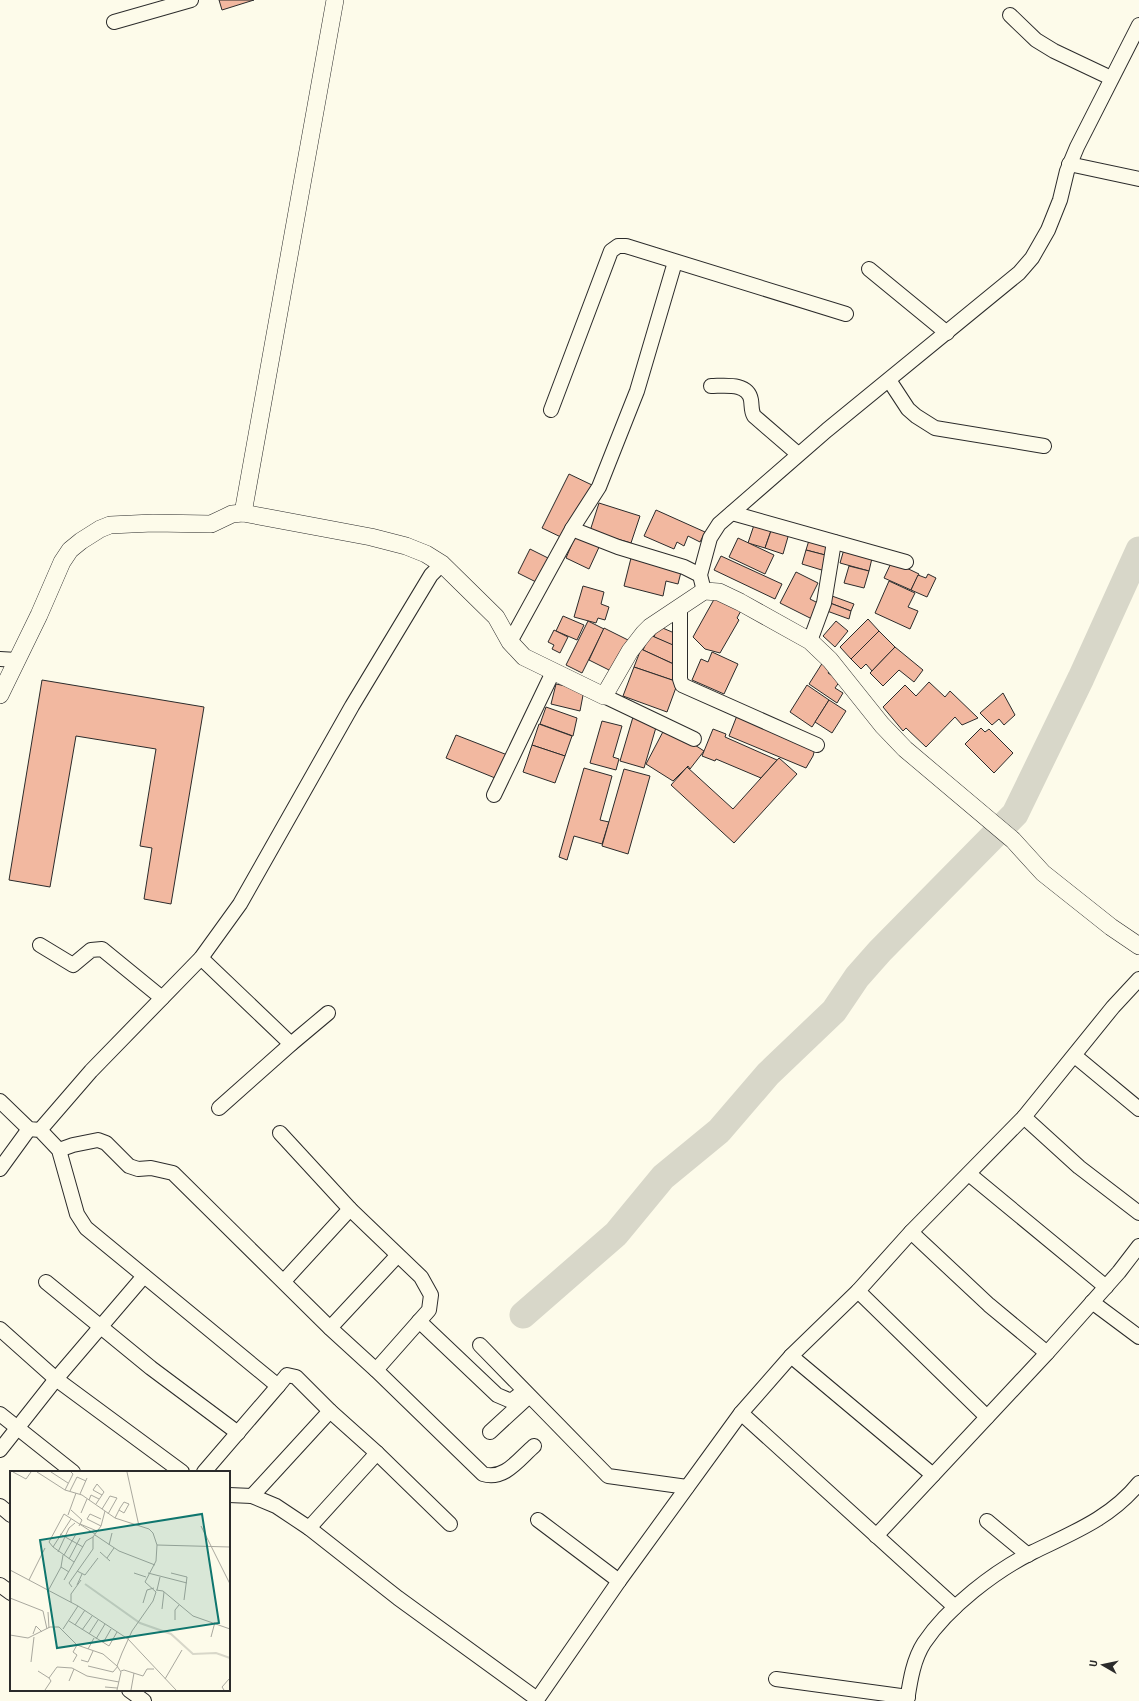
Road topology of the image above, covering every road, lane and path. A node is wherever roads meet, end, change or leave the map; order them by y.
1 (191, 0) edge
2 (335, 0) edge
3 (1010, 15) dead end
4 (114, 22) dead end
5 (1139, 25) edge
6 (1134, 44) edge
7 (1111, 78) junction
8 (1069, 164) junction
9 (1139, 179) edge
10 (675, 262) junction
11 (869, 269) dead end
12 (846, 314) dead end
13 (947, 333) junction
14 (889, 380) junction
15 (711, 386) dead end
16 (551, 410) dead end
17 (1044, 446) dead end
18 (798, 454) junction
19 (732, 512) junction
20 (243, 513) junction
21 (572, 529) junction
22 (834, 542) junction
23 (906, 562) dead end
24 (442, 564) junction
25 (702, 583) junction
26 (680, 608) junction
27 (810, 641) junction
28 (510, 642) junction
29 (0, 659) edge
30 (17, 660) junction
31 (553, 672) junction
32 (0, 695) edge
33 (604, 696) junction
34 (694, 739) dead end
35 (817, 745) dead end
36 (494, 795) dead end
37 (40, 945) dead end
38 (1139, 946) edge
39 (201, 958) junction
40 (1139, 979) edge
41 (162, 998) junction
42 (328, 1013) dead end
43 (291, 1044) junction
44 (1074, 1056) junction
45 (0, 1102) edge
46 (219, 1108) dead end
47 (1139, 1109) edge
48 (1024, 1117) junction
49 (34, 1129) junction
50 (280, 1133) dead end
51 (59, 1150) junction
52 (0, 1169) edge
53 (969, 1174) junction
54 (350, 1209) junction
55 (1139, 1213) edge
56 (911, 1232) junction
57 (1139, 1246) edge
58 (397, 1256) junction
59 (144, 1276) junction
60 (284, 1281) junction
61 (46, 1282) dead end
62 (1106, 1287) junction
63 (858, 1291) junction
64 (1092, 1302) junction
65 (419, 1321) junction
66 (100, 1327) junction
67 (330, 1328) junction
68 (0, 1329) edge
69 (1139, 1336) edge
70 (480, 1345) dead end
71 (1047, 1353) junction
72 (791, 1356) junction
73 (376, 1370) junction
74 (56, 1379) junction
75 (278, 1386) junction
76 (527, 1394) junction
77 (330, 1411) junction
78 (0, 1414) edge
79 (741, 1414) junction
80 (987, 1417) junction
81 (18, 1427) junction
82 (238, 1432) junction
83 (490, 1432) dead end
84 (534, 1446) dead end
85 (0, 1450) edge
86 (377, 1453) junction
87 (72, 1471) edge
88 (181, 1471) edge
89 (205, 1471) edge
90 (932, 1475) junction
91 (687, 1487) junction
92 (1137, 1490) edge
93 (230, 1495) edge
94 (252, 1496) junction
95 (0, 1506) edge
96 (10, 1514) edge
97 (538, 1520) dead end
98 (987, 1521) dead end
99 (450, 1524) dead end
100 (309, 1528) junction
101 (876, 1536) junction
102 (1028, 1555) junction
103 (619, 1581) junction
104 (0, 1585) edge
105 (10, 1592) edge
106 (955, 1607) junction
107 (776, 1680) dead end
108 (129, 1691) edge
109 (908, 1699) edge
110 (537, 1700) edge
111 (144, 1701) edge

1 - 4 street
2 - 20 street
3 - 7 street
5 - 6 street
6 - 7 street
7 - 8 street
8 - 9 street
8 - 13 street
10 - 12 street
10 - 16 street
10 - 21 street
11 - 13 street
13 - 14 street
14 - 17 street
14 - 18 street
15 - 18 street
18 - 19 street
19 - 22 street
19 - 25 street
20 - 24 street
20 - 30 street
21 - 25 street
21 - 28 street
22 - 23 street
22 - 27 street
24 - 28 street
24 - 39 street
25 - 26 street
25 - 27 street
26 - 33 street
26 - 35 street
27 - 38 street
28 - 31 street
29 - 30 street
30 - 32 street
31 - 33 street
31 - 36 street
33 - 34 street
37 - 41 street
39 - 41 street
39 - 43 street
40 - 44 street
41 - 49 street
42 - 43 street
43 - 46 street
44 - 47 street
44 - 48 street
45 - 49 street
48 - 53 street
48 - 55 street
49 - 51 street
49 - 52 street
50 - 54 street
51 - 59 street
51 - 60 street
53 - 56 street
53 - 62 street
54 - 58 street
54 - 60 street
56 - 63 street
56 - 71 street
57 - 62 street
58 - 65 street
58 - 67 street
59 - 66 street
59 - 75 street
60 - 67 street
61 - 66 street
62 - 64 street
63 - 72 street
63 - 80 street
64 - 69 street
64 - 71 street
65 - 73 street
65 - 76 street
66 - 74 street
66 - 82 street
67 - 73 street
68 - 74 street
70 - 76 street
71 - 80 street
72 - 79 street
72 - 90 street
73 - 84 street
74 - 81 street
74 - 88 street
75 - 77 street
75 - 82 street
76 - 83 street
76 - 91 street
77 - 86 street
77 - 94 street
78 - 81 street
79 - 91 street
79 - 101 street
80 - 90 street
81 - 85 street
81 - 87 street
82 - 89 street
86 - 99 street
86 - 100 street
90 - 101 street
91 - 103 street
92 - 102 street
93 - 94 street
94 - 100 street
95 - 96 street
97 - 103 street
98 - 102 street
100 - 110 street
101 - 106 street
102 - 106 street
103 - 110 street
104 - 105 street
106 - 109 street
107 - 109 street
108 - 111 street

